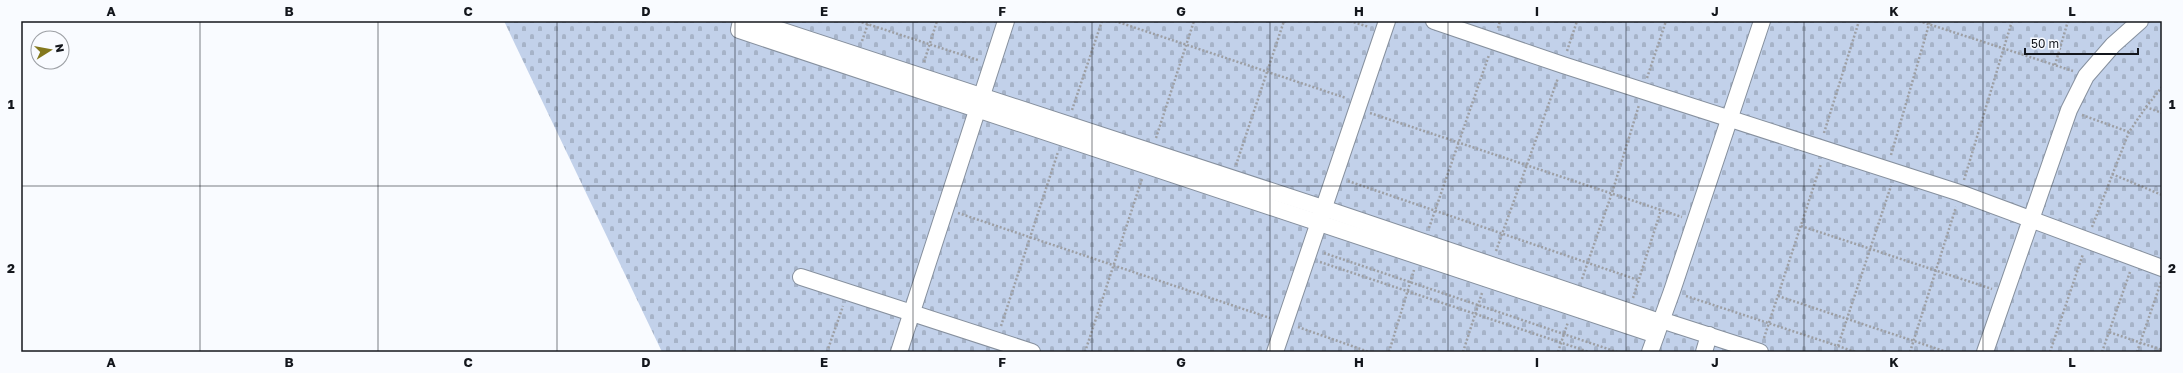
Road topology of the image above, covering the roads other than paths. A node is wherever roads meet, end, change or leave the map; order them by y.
1 (741, 21) edge
2 (752, 21) edge
3 (1006, 21) edge
4 (1434, 21) edge
5 (1762, 21) edge
6 (2140, 21) edge
7 (1385, 27) edge
8 (979, 102) junction
9 (1729, 119) junction
10 (1149, 159) junction
11 (1321, 215) junction
12 (2030, 219) junction
13 (2162, 268) edge
14 (801, 277) dead end
15 (1574, 301) junction
16 (913, 312) junction
17 (1659, 326) junction
18 (1709, 335) junction
19 (899, 352) edge
20 (1032, 352) edge
21 (1275, 352) edge
22 (1650, 352) edge
23 (1704, 352) edge
24 (1760, 352) edge
25 (1986, 352) edge

1 - 8 street
2 - 8 street
3 - 8 street
4 - 9 street
5 - 9 street
6 - 12 street
7 - 11 street
8 - 10 street
8 - 16 street
9 - 12 street
9 - 17 street
10 - 11 street
10 - 11 street
11 - 15 street
11 - 21 street
12 - 13 street
12 - 25 street
14 - 16 street
15 - 17 street
15 - 17 street
16 - 19 street
16 - 20 street
17 - 18 street
17 - 22 street
18 - 23 street
18 - 24 street

